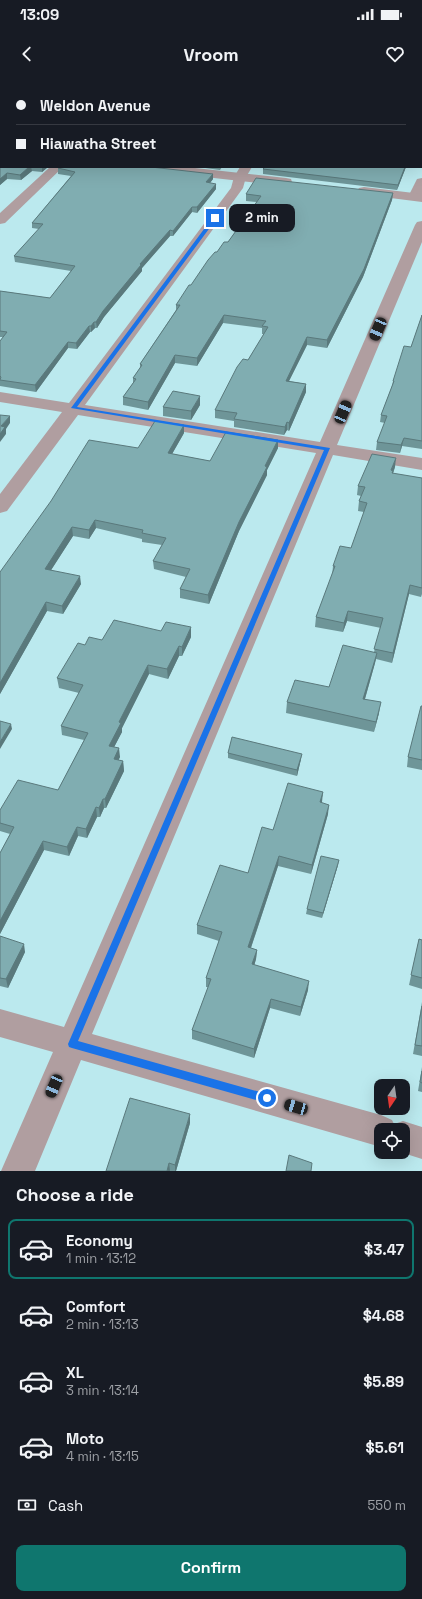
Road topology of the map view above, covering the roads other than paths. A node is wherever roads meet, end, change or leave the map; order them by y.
1 (56, 168) edge
2 (170, 168) edge
3 (243, 172) edge
4 (422, 182) edge
5 (301, 184) edge
6 (352, 190) edge
7 (418, 198) edge
8 (0, 220) edge
9 (422, 225) edge
10 (0, 397) edge
11 (73, 408) junction
12 (327, 448) junction
13 (422, 464) edge
14 (0, 507) edge
15 (0, 1023) edge
16 (72, 1044) junction
17 (374, 1129) edge
18 (410, 1139) edge
19 (422, 1143) edge
20 (18, 1171) edge

1 - 8 street
2 - 3 street
3 - 5 street
3 - 11 street
4 - 7 street
6 - 7 street
9 - 12 street
10 - 11 street
11 - 12 street
11 - 14 street
12 - 13 street
12 - 16 street
15 - 16 street
16 - 17 street
16 - 20 street
18 - 19 street

